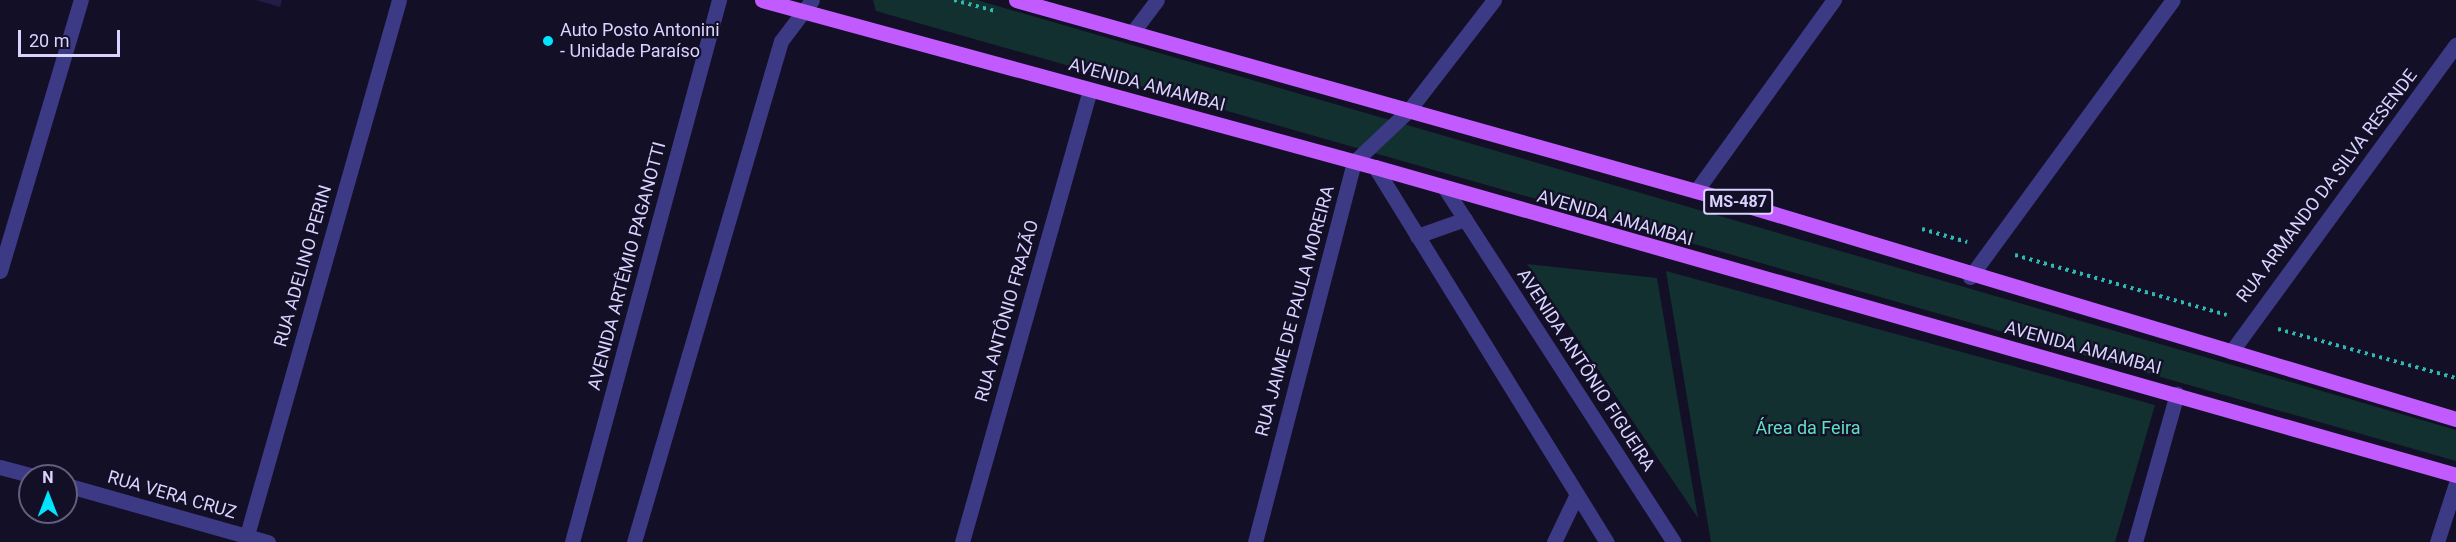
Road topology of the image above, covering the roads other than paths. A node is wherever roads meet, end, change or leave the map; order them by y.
1 (81, 0) edge
2 (399, 0) edge
3 (719, 0) edge
4 (762, 0) edge
5 (1016, 0) edge
6 (1158, 0) edge
7 (1494, 0) edge
8 (1834, 0) edge
9 (2173, 0) edge
10 (808, 5) edge
11 (1132, 33) junction
12 (2456, 45) edge
13 (1090, 90) junction
14 (1409, 110) junction
15 (1354, 162) junction
16 (1375, 168) junction
17 (1446, 190) junction
18 (1696, 191) junction
19 (1465, 219) junction
20 (1417, 236) junction
21 (0, 272) edge
22 (1970, 277) junction
23 (2231, 352) junction
24 (2177, 394) junction
25 (2456, 419) edge
26 (0, 467) edge
27 (18, 472) edge
28 (2456, 476) edge
29 (2456, 483) edge
30 (78, 489) edge
31 (1577, 494) junction
32 (245, 539) edge
33 (268, 542) edge
34 (572, 542) edge
35 (634, 542) edge
36 (962, 542) edge
37 (1255, 542) edge
38 (1554, 542) edge
39 (1607, 542) edge
40 (1674, 542) edge
41 (2135, 542) edge
42 (2437, 542) edge

1 - 21 street
2 - 32 street, RUA ADELINO PERIN
3 - 34 street, AVENIDA ARTÊMIO PAGANOTTI
4 - 10 main road, AVENIDA AMAMBAI
5 - 11 main road, AVENIDA AMAMBAI / MS-487
6 - 11 street
7 - 14 street
8 - 18 street
9 - 22 street
10 - 13 main road, AVENIDA AMAMBAI
10 - 35 street
11 - 14 main road, AVENIDA AMAMBAI / MS-487
12 - 23 street, RUA ARMANDO DA SILVA RESENDE
13 - 15 main road, AVENIDA AMAMBAI
13 - 36 street, RUA ANTÔNIO FRAZÃO
14 - 15 street
14 - 18 main road, AVENIDA AMAMBAI / MS-487
15 - 16 main road, AVENIDA AMAMBAI
15 - 37 street, RUA JAIME DE PAULA MOREIRA
16 - 17 main road, AVENIDA AMAMBAI
16 - 20 street
17 - 19 street, AVENIDA ANTÔNIO FIGUEIRA
17 - 24 main road, AVENIDA AMAMBAI
18 - 22 main road, AVENIDA AMAMBAI / MS-487
19 - 20 street
19 - 40 street, AVENIDA ANTÔNIO FIGUEIRA
20 - 31 street
22 - 23 main road, AVENIDA AMAMBAI / MS-487
23 - 25 main road, AVENIDA AMAMBAI / MS-487
24 - 28 main road, AVENIDA AMAMBAI
24 - 41 street
26 - 27 street
29 - 42 street
30 - 32 street, RUA VERA CRUZ
31 - 38 street
31 - 39 street
32 - 33 street, RUA VERA CRUZ

